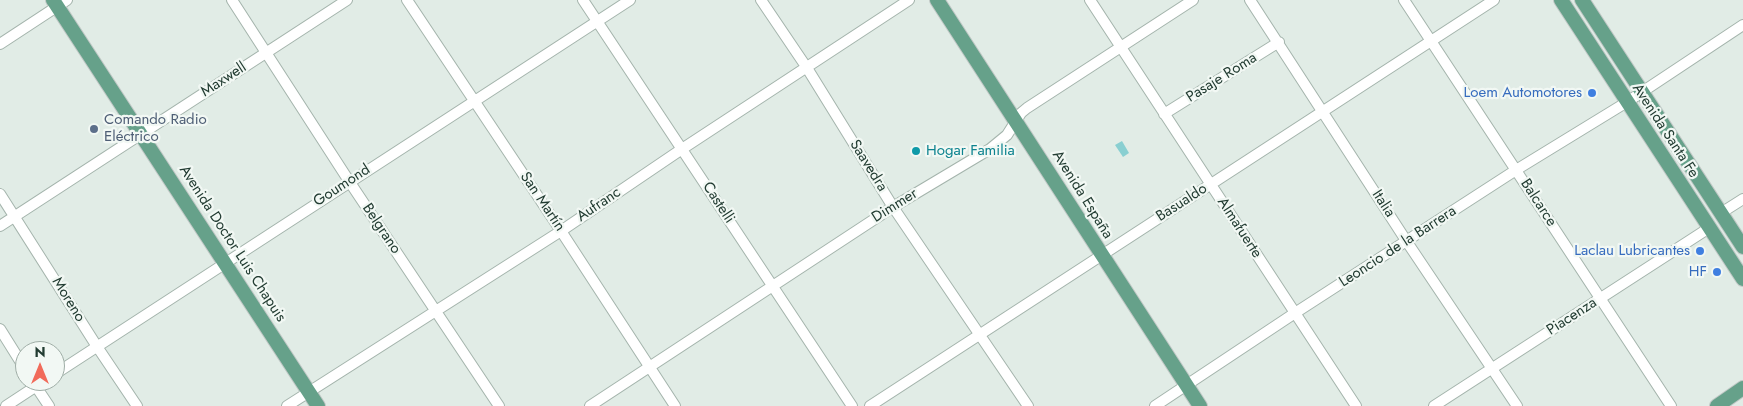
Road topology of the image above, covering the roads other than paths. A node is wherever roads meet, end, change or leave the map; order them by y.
1 (232, 0) edge
2 (347, 0) edge
3 (407, 0) edge
4 (583, 0) edge
5 (630, 0) edge
6 (761, 0) edge
7 (910, 0) edge
8 (937, 0) edge
9 (1090, 0) edge
10 (1193, 0) edge
11 (1250, 0) edge
12 (1404, 0) edge
13 (1494, 0) edge
14 (1561, 0) edge
15 (1582, 0) edge
16 (59, 2) edge
17 (597, 21) junction
18 (1743, 25) edge
19 (1431, 41) junction
20 (1279, 42) junction
21 (0, 44) edge
22 (1119, 47) junction
23 (266, 53) junction
24 (807, 68) junction
25 (1643, 91) junction
26 (474, 101) junction
27 (1627, 102) junction
28 (1323, 112) junction
29 (1164, 114) junction
30 (1017, 122) junction
31 (141, 135) junction
32 (682, 149) junction
33 (1516, 170) junction
34 (349, 181) junction
35 (1211, 184) junction
36 (0, 194) edge
37 (1743, 199) edge
38 (893, 207) junction
39 (1721, 214) junction
40 (15, 216) junction
41 (0, 226) edge
42 (1709, 228) junction
43 (561, 231) junction
44 (1407, 242) junction
45 (1743, 248) edge
46 (1101, 255) junction
47 (225, 262) junction
48 (1743, 279) edge
49 (773, 287) junction
50 (1600, 299) junction
51 (435, 311) junction
52 (1295, 313) junction
53 (0, 329) edge
54 (980, 335) junction
55 (96, 346) junction
56 (15, 353) edge
57 (65, 367) edge
58 (648, 367) junction
59 (1492, 369) junction
60 (1186, 385) junction
61 (1743, 388) edge
62 (27, 391) edge
63 (42, 391) edge
64 (309, 392) junction
65 (6, 406) edge
66 (49, 406) edge
67 (137, 406) edge
68 (287, 406) edge
69 (318, 406) edge
70 (498, 406) edge
71 (590, 406) edge
72 (675, 406) edge
73 (852, 406) edge
74 (870, 406) edge
75 (1028, 406) edge
76 (1155, 406) edge
77 (1200, 406) edge
78 (1356, 406) edge
79 (1434, 406) edge
80 (1517, 406) edge
81 (1671, 406) edge
82 (1717, 406) edge

1 - 23 street, Belgrano
2 - 23 street, Maxwell
3 - 26 street, San Martín
4 - 17 street, Castelli
5 - 17 street, Goumond
6 - 24 street, Saavedra
7 - 24 street, Aufranc
8 - 30 main road, Avenida España
9 - 22 street, Almafuerte
10 - 22 street, Dimmer
11 - 20 street, Italia
12 - 19 street, Balcarce
13 - 19 street, Basualdo
14 - 27 main road, Avenida Santa Fe
15 - 25 main road, Avenida Santa Fe
16 - 21 street
16 - 31 main road, Avenida Doctor Luis Chapuis
17 - 26 street, Goumond
17 - 32 street, Castelli
18 - 25 street, Leoncio de la Barrera
19 - 28 street, Basualdo
19 - 33 street, Balcarce
20 - 28 street, Italia
20 - 29 street, Pasaje Roma
22 - 29 street, Almafuerte
22 - 30 street, Dimmer
23 - 31 street, Maxwell
23 - 34 street, Belgrano
24 - 32 street, Aufranc
24 - 38 street, Saavedra
25 - 27 street, Leoncio de la Barrera
25 - 39 main road, Avenida Santa Fe
26 - 34 street, Goumond
26 - 43 street, San Martín
27 - 33 street, Leoncio de la Barrera
27 - 42 main road, Avenida Santa Fe
28 - 35 street, Basualdo
28 - 44 street, Italia
29 - 35 street, Almafuerte
30 - 38 street, Dimmer
30 - 46 main road, Avenida España
31 - 40 street, Maxwell
31 - 47 main road, Avenida Doctor Luis Chapuis
32 - 43 street, Aufranc
32 - 49 street, Castelli
33 - 44 street, Leoncio de la Barrera
33 - 50 street, Balcarce
34 - 47 street, Goumond
34 - 51 street, Belgrano
35 - 46 street, Basualdo
35 - 52 street, Almafuerte
36 - 40 street, Moreno
37 - 39 street
38 - 49 street, Dimmer
38 - 54 street, Saavedra
39 - 45 main road, Avenida Santa Fe
40 - 41 street, Maxwell
40 - 55 street, Moreno
42 - 48 main road, Avenida Santa Fe
42 - 50 street, Piacenza
43 - 51 street, Aufranc
43 - 58 street, San Martín
44 - 52 street, Leoncio de la Barrera
44 - 59 street, Italia
46 - 54 street, Basualdo
46 - 60 main road, Avenida España
47 - 55 street, Goumond
47 - 64 main road, Avenida Doctor Luis Chapuis
49 - 58 street, Dimmer
49 - 73 street, Castelli
50 - 59 street, Piacenza
50 - 81 street, Balcarce
51 - 64 street, Aufranc
51 - 70 street, Belgrano
52 - 60 street, Leoncio de la Barrera
52 - 78 street, Almafuerte
53 - 56 street
54 - 74 street, Basualdo
54 - 75 street, Saavedra
55 - 57 street, Goumond
55 - 67 street, Moreno
58 - 71 street, Dimmer
58 - 72 street, San Martín
59 - 79 street, Piacenza
59 - 80 street, Italia
60 - 76 street, Leoncio de la Barrera
60 - 77 main road, Avenida España
61 - 82 main road
62 - 65 street
63 - 66 street
64 - 68 street, Aufranc
64 - 69 main road, Avenida Doctor Luis Chapuis

